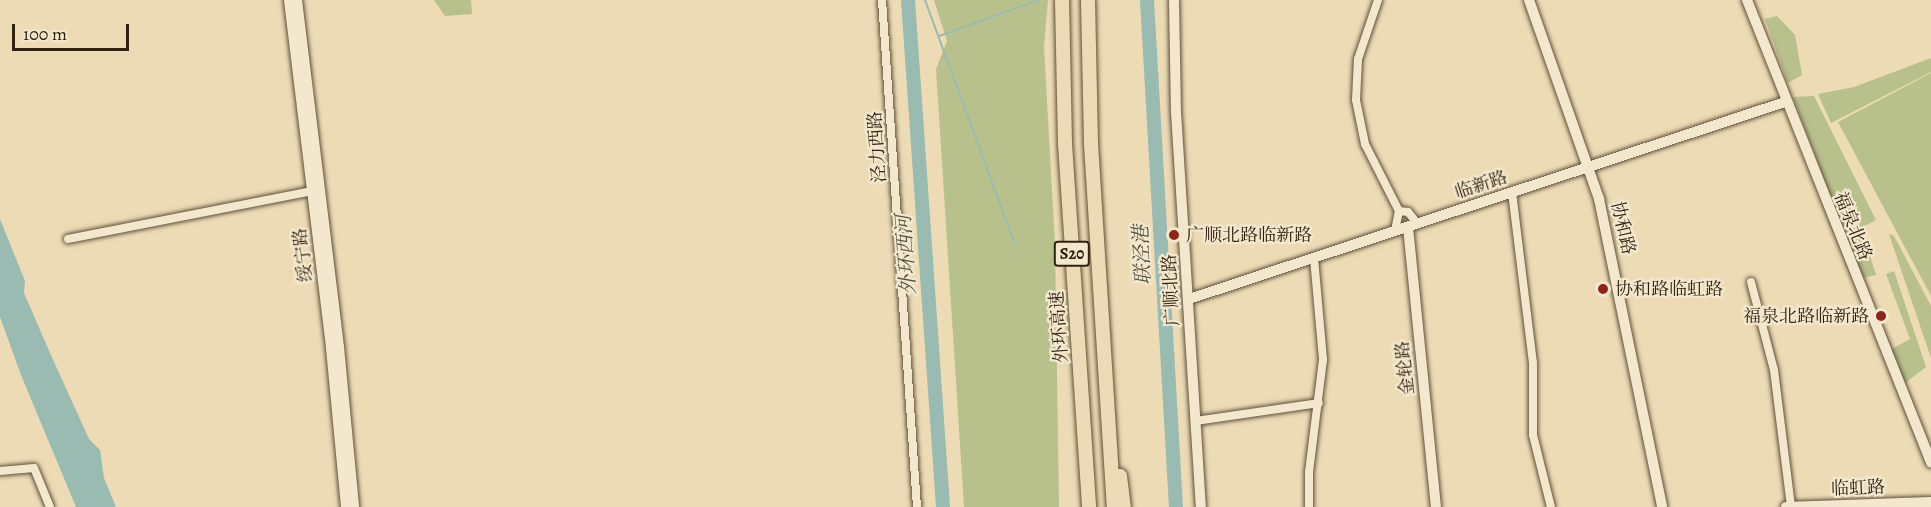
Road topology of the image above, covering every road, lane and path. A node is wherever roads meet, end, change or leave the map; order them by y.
1 (289, 0) edge
2 (297, 0) edge
3 (882, 0) edge
4 (1062, 0) edge
5 (1088, 0) edge
6 (1174, 0) edge
7 (1378, 0) edge
8 (1529, 0) edge
9 (1747, 0) edge
10 (1785, 102) junction
11 (1590, 166) junction
12 (312, 191) junction
13 (1512, 192) junction
14 (1399, 210) junction
15 (1413, 225) junction
16 (1395, 231) junction
17 (68, 239) dead end
18 (1314, 258) junction
19 (1751, 282) dead end
20 (1188, 299) junction
21 (1102, 319) junction
22 (1077, 321) junction
23 (1319, 403) junction
24 (1196, 421) junction
25 (1931, 463) edge
26 (0, 471) edge
27 (1931, 502) edge
28 (50, 507) edge
29 (346, 507) edge
30 (354, 507) edge
31 (917, 507) edge
32 (1080, 507) edge
33 (1089, 507) edge
34 (1114, 507) edge
35 (1124, 507) edge
36 (1201, 507) edge
37 (1309, 507) edge
38 (1436, 507) edge
39 (1551, 507) edge
40 (1662, 507) edge
41 (1786, 507) edge
42 (1791, 507) edge

1 - 12 street, 绥宁路
2 - 30 street, 绥宁路
3 - 31 street, 泾力西路
4 - 22 highway, 外环高速 / S20
5 - 21 highway, S20
6 - 20 street, 广顺北路
7 - 14 street
8 - 11 street, 协和路
9 - 10 street, 福泉北路
10 - 11 street, 临新路
10 - 25 street, 福泉北路
11 - 13 street, 临新路
11 - 40 street, 协和路
12 - 17 street
12 - 29 street, 绥宁路
13 - 15 street, 临新路
13 - 39 street
14 - 15 street
14 - 16 street
15 - 16 street, 临新路
15 - 38 street, 金轮路
16 - 18 street, 临新路
18 - 20 street, 临新路
18 - 23 street
19 - 42 street
20 - 24 street, 广顺北路
21 - 34 highway, S20
21 - 35 highway
22 - 32 highway
22 - 33 highway, 外环高速 / S20
23 - 24 street
23 - 37 street
24 - 36 street, 广顺北路
26 - 28 street
27 - 42 street, 临虹路
41 - 42 street, 临虹路

